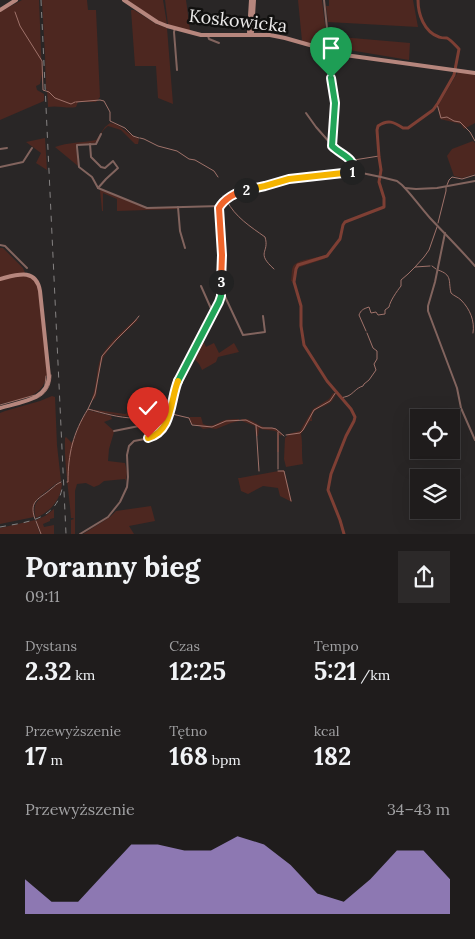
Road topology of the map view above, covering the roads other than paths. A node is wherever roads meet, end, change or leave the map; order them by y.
1 (16, 0) edge
2 (124, 0) edge
3 (252, 0) edge
4 (324, 0) edge
5 (0, 10) edge
6 (175, 28) junction
7 (250, 34) junction
8 (208, 36) junction
9 (219, 43) dead end
10 (330, 51) junction
11 (177, 70) dead end
12 (475, 73) edge
13 (306, 114) dead end
14 (101, 134) dead end
15 (90, 144) junction
16 (331, 144) junction
17 (7, 148) dead end
18 (32, 148) dead end
19 (0, 149) edge
20 (0, 168) edge
21 (355, 172) junction
22 (475, 181) edge
23 (98, 188) junction
24 (405, 188) junction
25 (220, 206) junction
26 (178, 207) junction
27 (444, 233) junction
28 (0, 245) edge
29 (185, 248) dead end
30 (475, 266) edge
31 (27, 268) dead end
32 (0, 279) edge
33 (201, 286) dead end
34 (221, 288) junction
35 (213, 314) junction
36 (263, 316) dead end
37 (0, 408) edge
38 (162, 428) junction
39 (114, 431) dead end
40 (475, 440) edge
41 (80, 534) edge

1 - 5 street
2 - 6 street, Koskowicka
3 - 7 street
4 - 10 street
6 - 8 street, Koskowicka
6 - 11 street
7 - 8 street, Koskowicka
7 - 10 street, Koskowicka
8 - 9 street
10 - 12 street, Koskowicka
10 - 16 street
13 - 16 street
14 - 15 street
15 - 23 street
15 - 23 street
16 - 21 street
17 - 19 street
18 - 20 street
21 - 24 street
21 - 25 street
22 - 24 street
23 - 26 street
24 - 27 street
25 - 26 street
25 - 34 street
26 - 29 street
27 - 30 street
27 - 40 street
28 - 31 street
32 - 37 street
33 - 35 street
34 - 35 street
34 - 36 street
35 - 38 street
38 - 39 street
38 - 41 street

